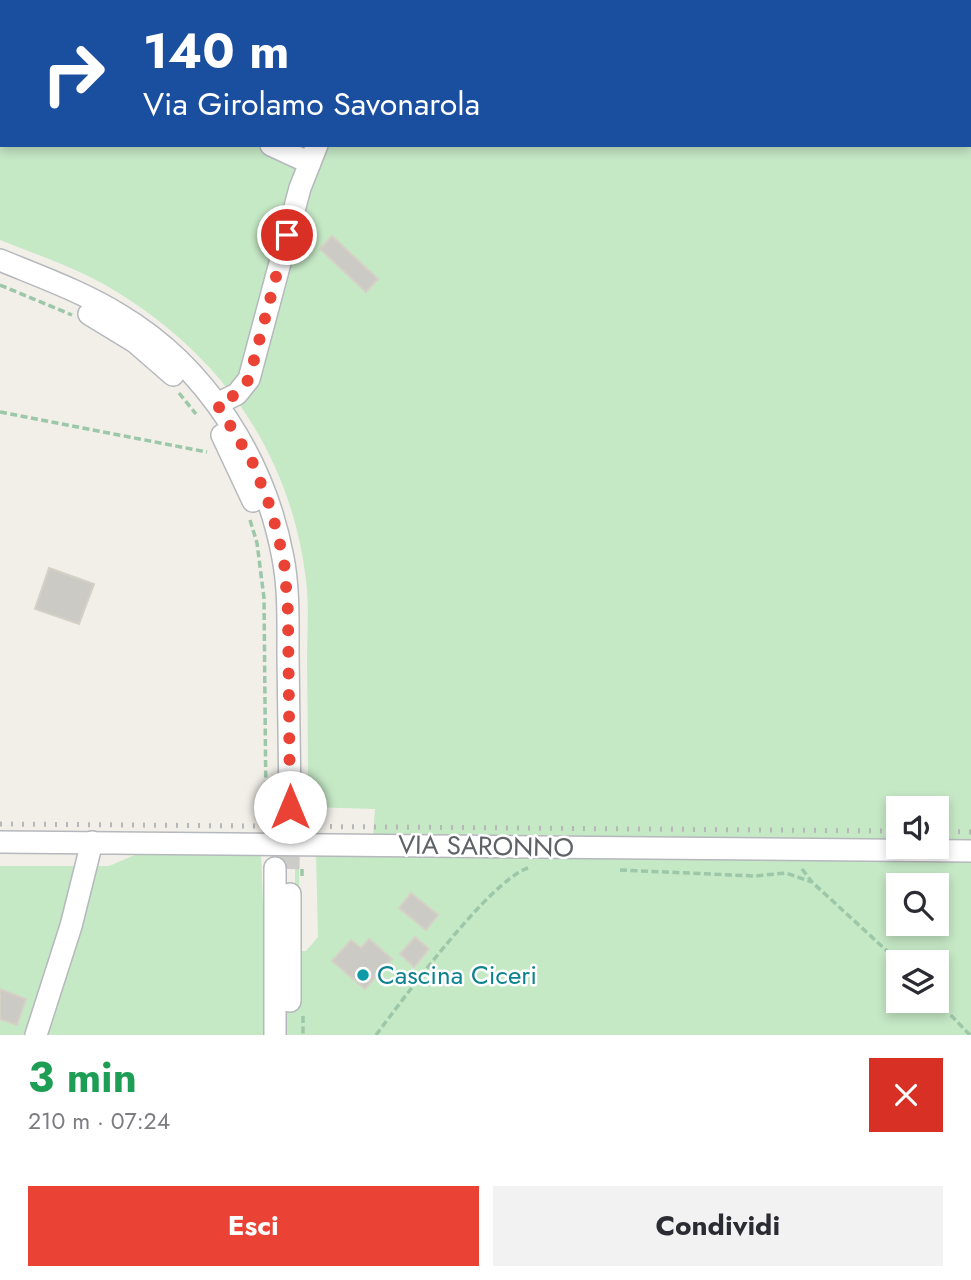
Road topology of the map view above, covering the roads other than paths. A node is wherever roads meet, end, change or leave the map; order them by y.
1 (281, 147) edge
2 (314, 154) edge
3 (0, 260) edge
4 (0, 276) edge
5 (217, 404) junction
6 (0, 842) edge
7 (92, 842) junction
8 (971, 851) edge
9 (36, 1035) edge
10 (275, 1035) edge
11 (289, 1035) edge

1 - 2 street
2 - 5 street
3 - 5 street
4 - 5 street
6 - 7 street, VIA SARONNO
7 - 8 street, VIA SARONNO
7 - 9 street
10 - 11 street

